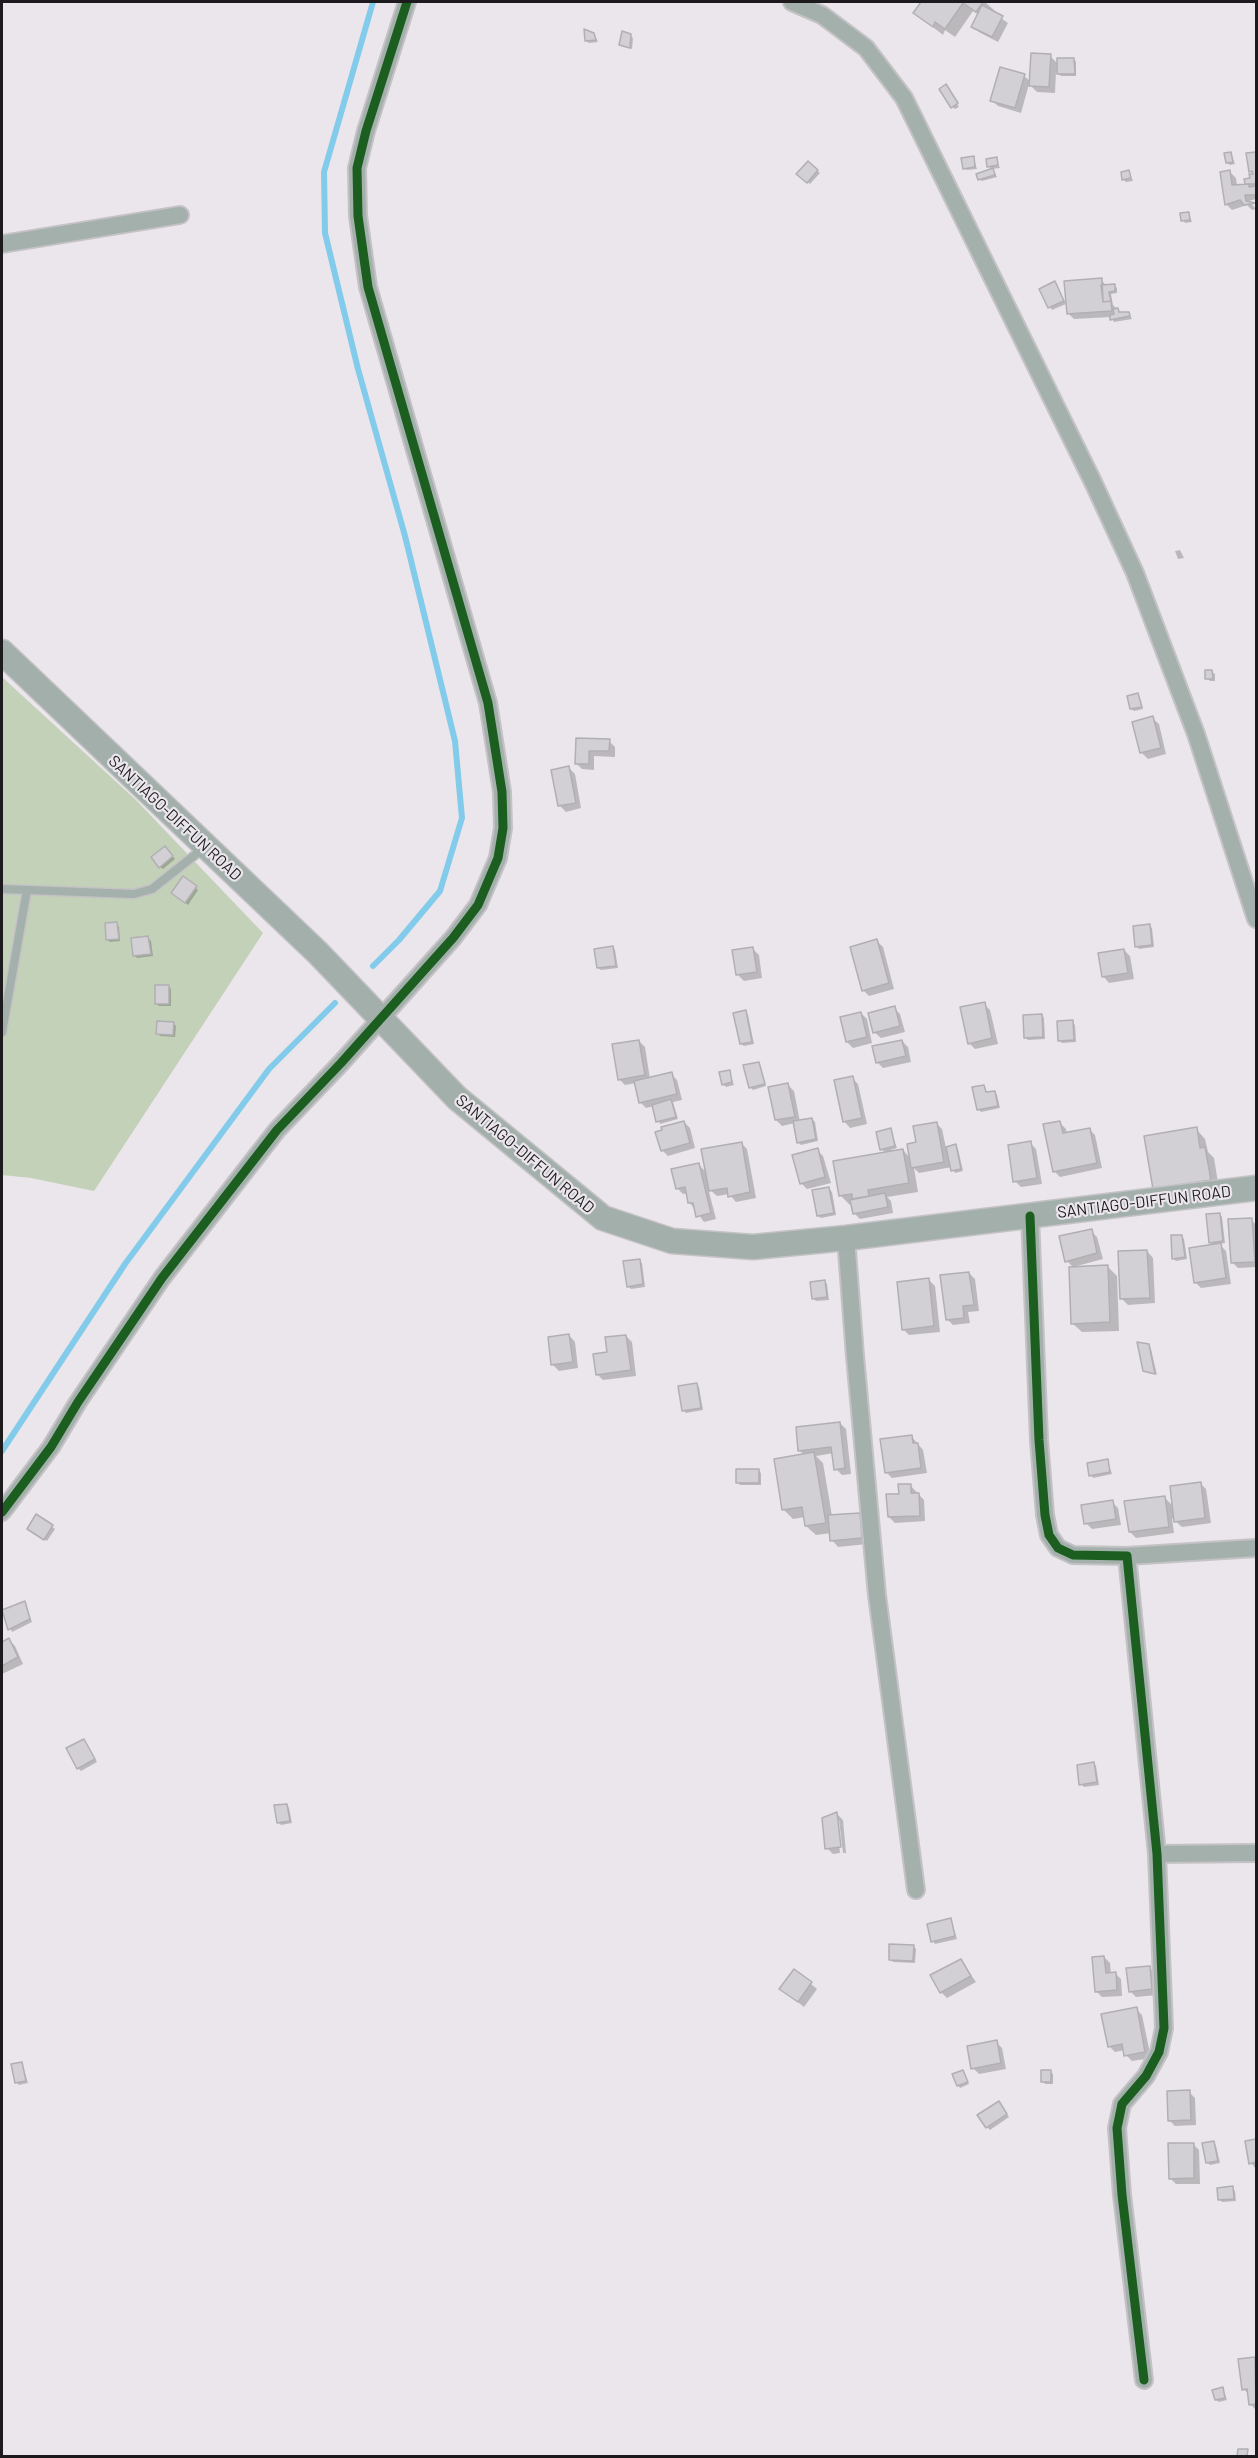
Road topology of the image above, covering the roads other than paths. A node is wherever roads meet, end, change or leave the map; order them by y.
1 (406, 2) edge
2 (792, 2) edge
3 (180, 215) dead end
4 (2, 244) edge
5 (2, 652) edge
6 (205, 847) junction
7 (2, 889) edge
8 (27, 890) junction
9 (1257, 919) edge
10 (381, 1018) junction
11 (2, 1032) edge
12 (1257, 1188) edge
13 (1030, 1216) junction
14 (846, 1238) junction
15 (2, 1512) edge
16 (1257, 1548) edge
17 (1127, 1556) junction
18 (1257, 1853) edge
19 (1157, 1854) junction
20 (916, 1890) dead end
21 (1144, 2380) dead end

1 - 10 street
2 - 9 street
3 - 4 street
5 - 6 main road, SANTIAGO-DIFFUN ROAD
6 - 8 lane
6 - 10 main road, SANTIAGO-DIFFUN ROAD
7 - 8 lane
8 - 11 lane
10 - 14 main road, SANTIAGO-DIFFUN ROAD
10 - 15 street
12 - 13 main road, SANTIAGO-DIFFUN ROAD
13 - 14 main road, SANTIAGO-DIFFUN ROAD
13 - 17 street
14 - 20 street
16 - 17 street
17 - 19 street
18 - 19 street
19 - 21 street

